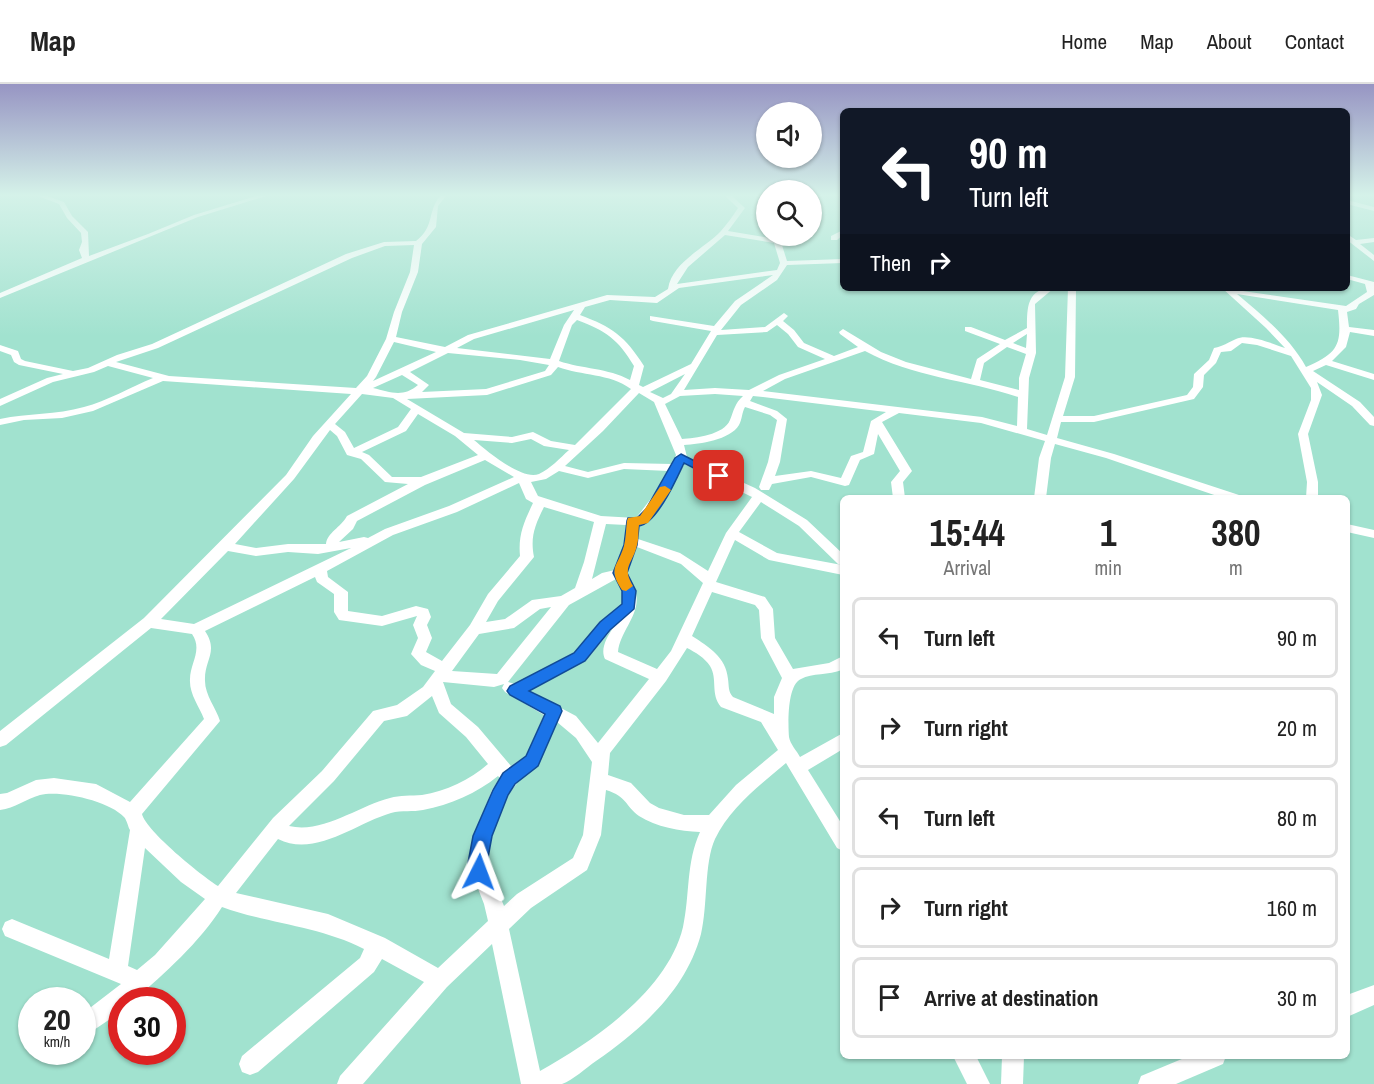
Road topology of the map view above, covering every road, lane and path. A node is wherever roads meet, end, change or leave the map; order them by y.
1 (86, 243) edge
2 (131, 243) edge
3 (418, 243) joint
4 (711, 243) edge
5 (1356, 243) edge
6 (782, 246) edge
7 (86, 258) junction
8 (1374, 258) edge
9 (840, 261) edge
10 (784, 263) junction
11 (780, 272) junction
12 (1350, 278) edge
13 (1371, 283) edge
14 (671, 288) junction
15 (1046, 291) edge
16 (1072, 291) edge
17 (1229, 291) edge
18 (1242, 291) edge
19 (0, 296) edge
20 (1363, 297) junction
21 (1374, 298) edge
22 (581, 306) junction
23 (1342, 309) junction
24 (575, 316) junction
25 (653, 318) dead end
26 (968, 329) dead end
27 (1032, 329) junction
28 (1346, 329) junction
29 (715, 331) junction
30 (843, 332) dead end
31 (1374, 333) edge
32 (391, 339) junction
33 (1005, 345) junction
34 (867, 347) junction
35 (0, 348) edge
36 (448, 349) junction
37 (1031, 353) junction
38 (1296, 355) junction
39 (834, 359) junction
40 (1326, 362) junction
41 (108, 363) junction
42 (555, 364) junction
43 (693, 366) junction
44 (1305, 369) junction
45 (404, 372) junction
46 (78, 373) junction
47 (1374, 377) edge
48 (161, 378) junction
49 (975, 382) junction
50 (638, 389) junction
51 (360, 390) junction
52 (677, 393) junction
53 (1023, 395) junction
54 (396, 396) junction
55 (411, 396) junction
56 (747, 397) junction
57 (658, 400) junction
58 (0, 403) edge
59 (417, 408) junction
60 (895, 411) junction
61 (1057, 419) junction
62 (876, 421) junction
63 (0, 422) edge
64 (1374, 423) edge
65 (330, 425) junction
66 (1022, 432) junction
67 (461, 436) junction
68 (1050, 439) junction
69 (678, 442) junction
70 (576, 448) junction
71 (351, 453) junction
72 (485, 455) junction
73 (678, 463) junction
74 (557, 467) junction
75 (525, 478) junction
76 (422, 481) junction
77 (762, 491) junction
78 (899, 495) edge
79 (1040, 495) edge
80 (1226, 495) edge
81 (1312, 495) edge
82 (540, 502) junction
83 (601, 520) junction
84 (633, 521) junction
85 (1350, 529) edge
86 (389, 532) junction
87 (732, 533) junction
88 (1374, 534) edge
89 (631, 541) junction
90 (225, 546) junction
91 (333, 548) junction
92 (840, 558) edge
93 (840, 569) edge
94 (320, 570) junction
95 (620, 573) junction
96 (709, 585) junction
97 (580, 593) junction
98 (564, 601) junction
99 (629, 606) junction
100 (149, 622) junction
101 (196, 628) junction
102 (475, 629) junction
103 (685, 639) junction
104 (840, 664) edge
105 (440, 676) junction
106 (661, 677) junction
107 (790, 678) junction
108 (496, 680) junction
109 (515, 691) junction
110 (554, 711) junction
111 (0, 740) edge
112 (840, 741) edge
113 (789, 754) junction
114 (600, 759) junction
115 (504, 772) junction
116 (597, 779) junction
117 (0, 802) edge
118 (136, 821) junction
119 (279, 824) junction
120 (714, 824) junction
121 (840, 837) edge
122 (218, 896) junction
123 (498, 926) junction
124 (12, 929) dead end
125 (378, 945) junction
126 (117, 973) junction
127 (440, 980) junction
128 (139, 981) junction
129 (1374, 995) edge
130 (1350, 1005) edge
131 (96, 1016) edge
132 (966, 1059) edge
133 (1013, 1059) edge
134 (1208, 1059) edge
135 (250, 1064) dead end
136 (348, 1084) edge
137 (532, 1084) edge
138 (539, 1084) edge
139 (979, 1084) edge
140 (1012, 1084) edge
141 (1149, 1084) edge

1 - 7 street
2 - 7 street
3 - 32 street
3 - 41 street
4 - 14 street
5 - 8 street
6 - 10 street
7 - 19 street
9 - 10 street
10 - 11 street
11 - 14 street
11 - 29 street
12 - 13 street
13 - 20 street
14 - 22 street
15 - 27 street
16 - 61 street
17 - 38 street
18 - 23 street
20 - 21 street
20 - 23 street
22 - 24 street
22 - 36 street
23 - 28 street
24 - 42 street
24 - 50 street
25 - 29 street
26 - 33 street
27 - 33 street
27 - 37 street
28 - 31 street
28 - 40 street
29 - 39 street
29 - 43 street
30 - 34 street
32 - 36 street
32 - 51 street
33 - 37 street
33 - 49 street
34 - 39 street
34 - 49 street
35 - 46 street
36 - 42 street
36 - 45 street
37 - 53 street
38 - 44 street
38 - 61 street
39 - 56 street
40 - 44 street
40 - 47 street
41 - 46 street
41 - 48 street
42 - 50 street
42 - 55 street
43 - 50 street
43 - 52 street
44 - 64 street
44 - 81 street
45 - 51 street
45 - 55 street
46 - 58 street
48 - 51 street
48 - 63 street
49 - 53 street
50 - 57 street
50 - 70 street
51 - 54 street
51 - 65 street
52 - 56 street
52 - 57 street
53 - 66 street
54 - 55 street
54 - 59 street
56 - 60 street
56 - 69 street
56 - 77 street
57 - 69 street
59 - 67 street
59 - 71 street
60 - 62 street
60 - 66 street
61 - 68 street
62 - 77 street
62 - 78 street
65 - 71 street
65 - 90 street
66 - 68 street
67 - 70 street
67 - 72 street
68 - 79 street
68 - 80 street
69 - 73 street
70 - 74 street
71 - 76 street
72 - 75 street
72 - 76 street
73 - 74 street
73 - 77 street
73 - 84 street
74 - 75 street
75 - 82 street
75 - 86 street
76 - 91 street
77 - 87 street
77 - 92 street
82 - 83 street
82 - 102 street
83 - 84 street
83 - 97 street
84 - 89 street
85 - 88 street
86 - 91 street
86 - 94 street
87 - 93 street
87 - 96 street
89 - 95 street
89 - 96 street
90 - 91 street
90 - 100 street
94 - 101 street
94 - 105 street
95 - 97 street
95 - 99 street
96 - 103 street
96 - 107 street
97 - 98 street
98 - 102 street
98 - 108 street
99 - 106 street
99 - 109 street
100 - 101 street
100 - 111 street
101 - 118 street
102 - 105 street
103 - 106 street
103 - 113 street
104 - 107 street
105 - 108 street
105 - 115 street
105 - 119 street
106 - 114 street
107 - 113 street
108 - 109 street
109 - 110 street
110 - 114 street
110 - 115 street
112 - 113 street
113 - 120 street
113 - 121 street
114 - 116 street
115 - 119 street
115 - 123 street
116 - 120 street
116 - 123 street
117 - 118 street
118 - 122 street
118 - 126 street
119 - 122 street
120 - 138 street
122 - 125 street
122 - 128 street
123 - 127 street
123 - 137 street
124 - 126 street
125 - 127 street
125 - 135 street
126 - 128 street
127 - 136 street
128 - 131 street
129 - 130 street
132 - 139 street
133 - 140 street
134 - 141 street

